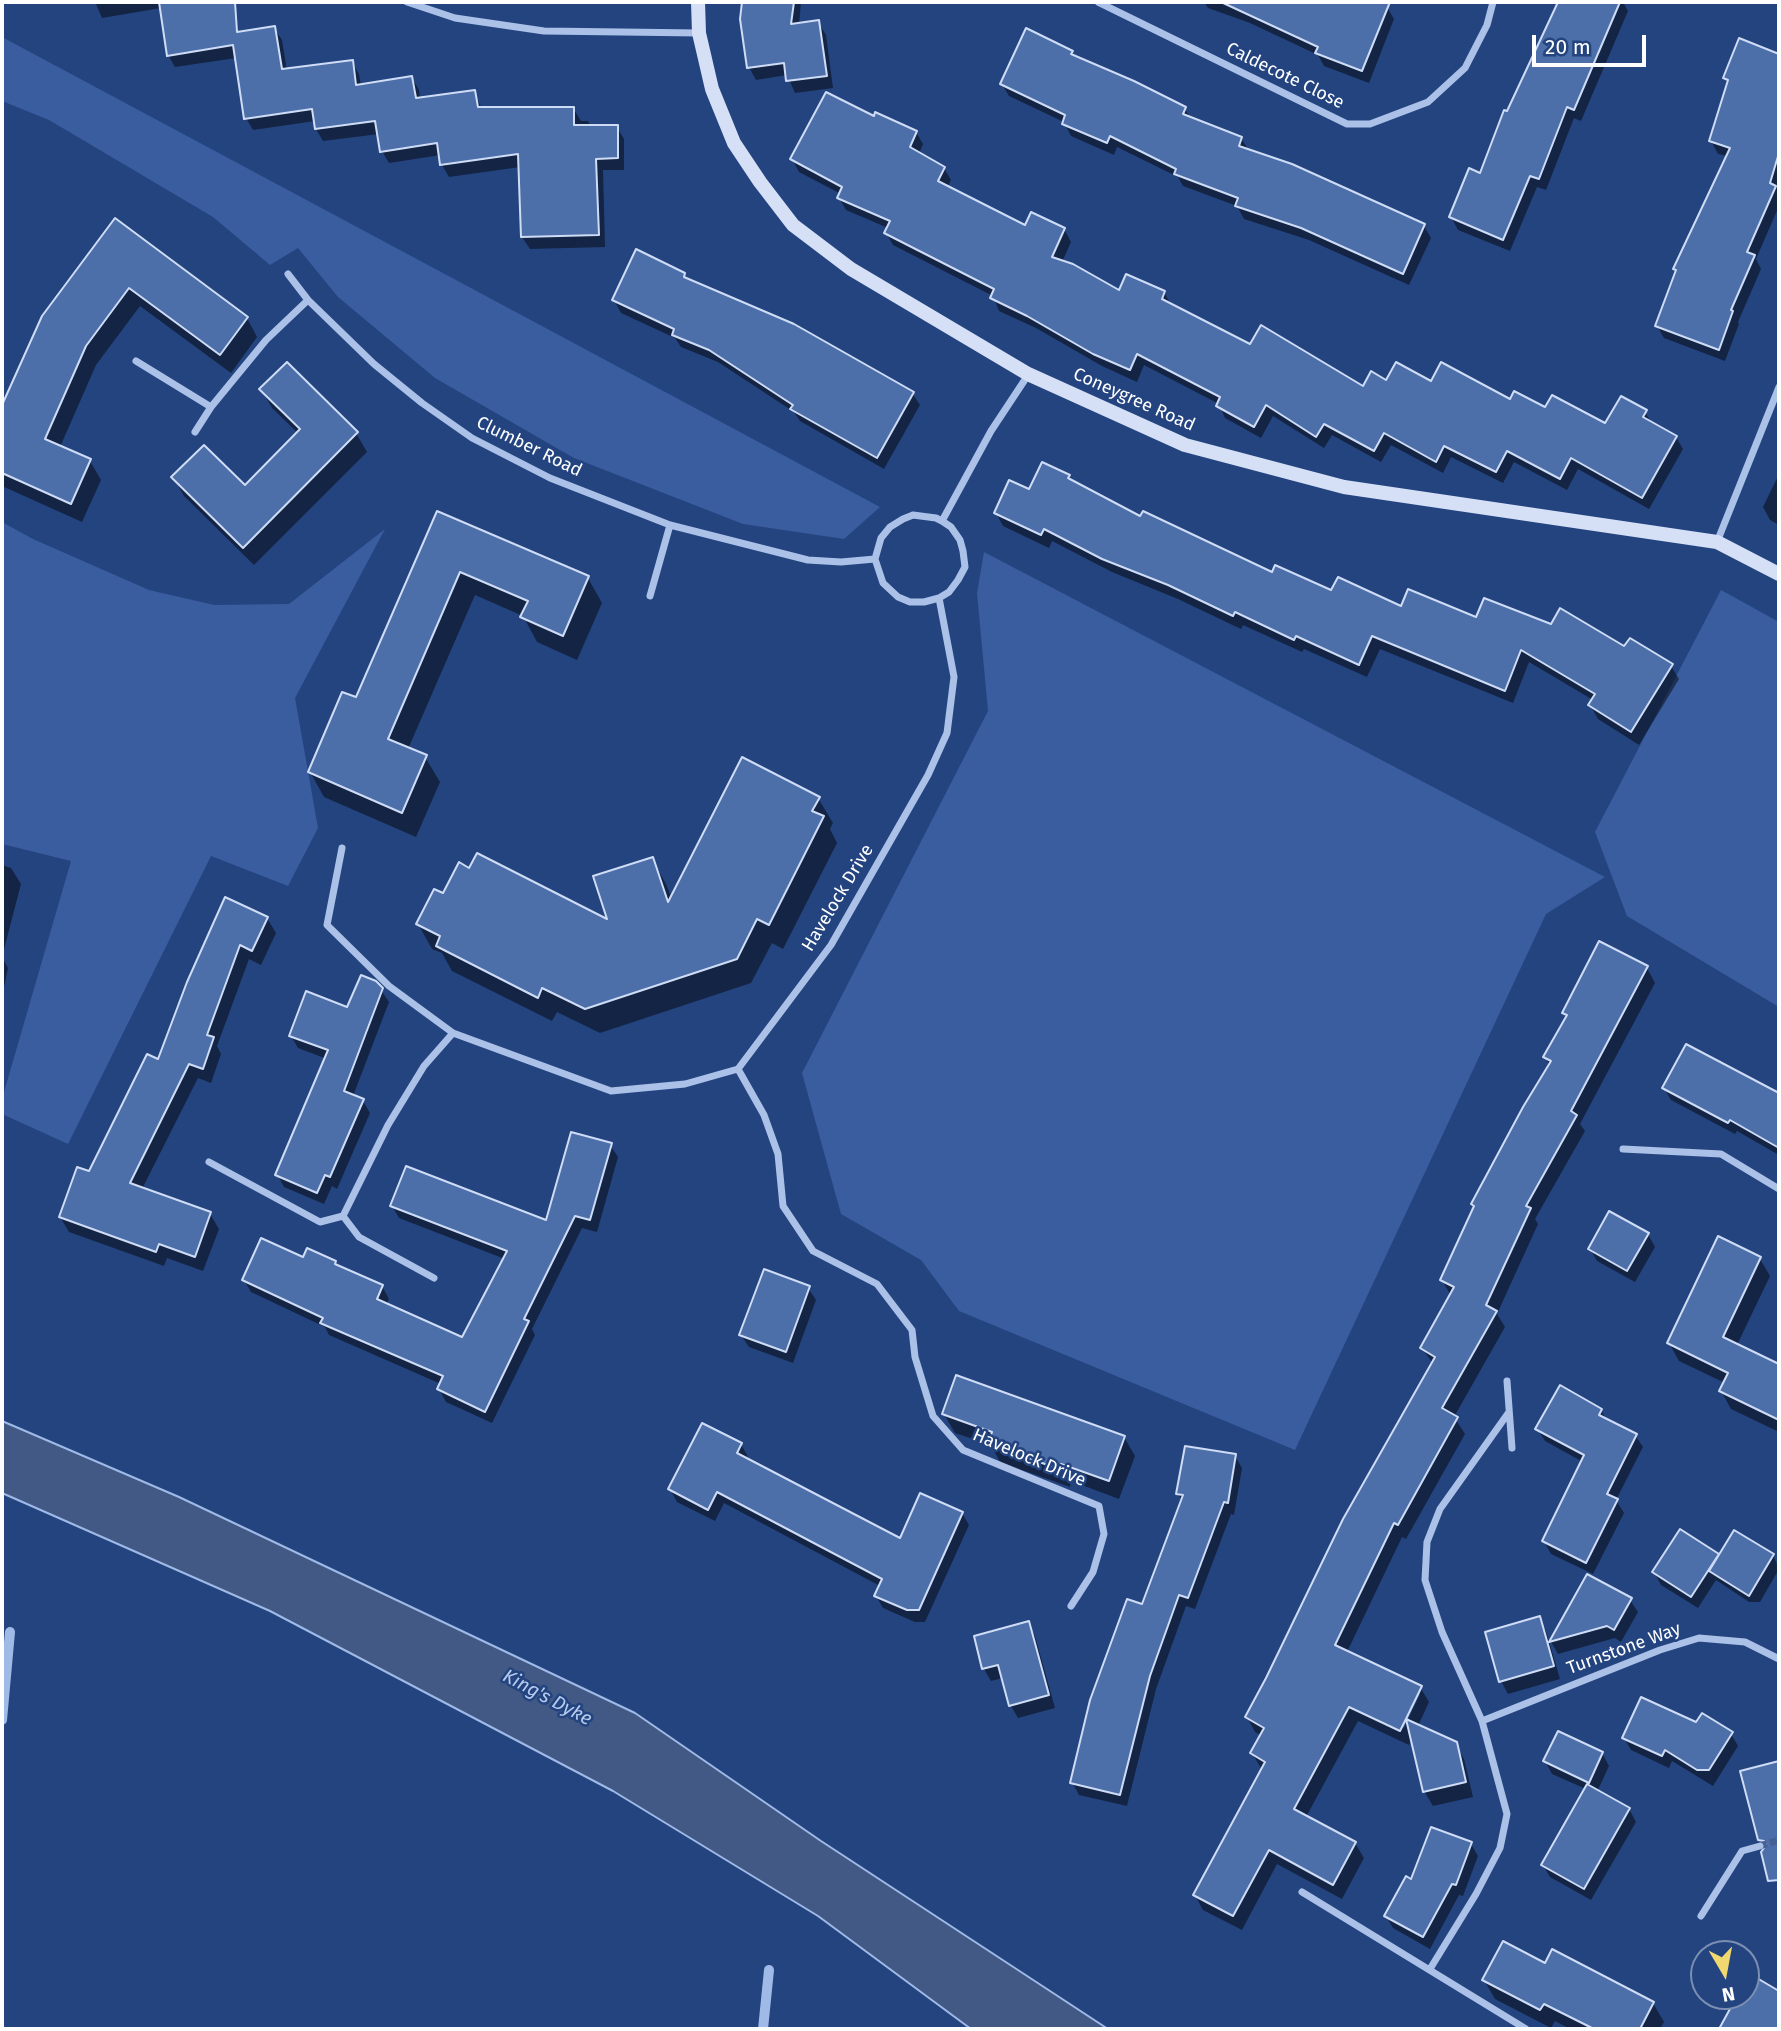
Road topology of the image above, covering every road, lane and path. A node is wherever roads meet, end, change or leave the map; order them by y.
1 (407, 2) edge
2 (698, 2) edge
3 (1098, 2) edge
4 (1493, 2) edge
5 (699, 33) junction
6 (288, 274) dead end
7 (309, 300) junction
8 (136, 360) dead end
9 (1028, 374) junction
10 (1779, 387) edge
11 (211, 407) junction
12 (195, 432) dead end
13 (942, 521) junction
14 (670, 525) junction
15 (1717, 542) junction
16 (875, 559) junction
17 (1779, 574) edge
18 (650, 596) dead end
19 (939, 598) junction
20 (342, 848) dead end
21 (453, 1033) junction
22 (738, 1069) junction
23 (1623, 1149) dead end
24 (209, 1162) dead end
25 (1779, 1189) edge
26 (343, 1216) junction
27 (434, 1278) dead end
28 (1507, 1381) dead end
29 (1509, 1412) junction
30 (1512, 1448) dead end
31 (1071, 1606) dead end
32 (1779, 1659) edge
33 (1482, 1721) junction
34 (1760, 1846) tunnel mouth
35 (1302, 1892) dead end
36 (1701, 1916) dead end
37 (1430, 1969) junction
38 (1527, 2029) edge

1 - 5 street
2 - 5 street, Coneygree Road
3 - 4 street, Caldecote Close
5 - 9 street, Coneygree Road
6 - 7 street, Clumber Road
7 - 11 street
7 - 14 street, Clumber Road
8 - 11 street
9 - 13 street
9 - 15 street, Coneygree Road
10 - 15 street
11 - 12 street
13 - 16 street
13 - 19 street
14 - 16 street, Clumber Road
14 - 18 street
15 - 17 street, Coneygree Road
16 - 19 street
19 - 22 street, Havelock Drive
20 - 21 street
21 - 22 street
21 - 26 street
22 - 31 street, Havelock Drive
23 - 25 street
24 - 26 street
26 - 27 street
28 - 29 street
29 - 30 street
29 - 33 street
32 - 33 street, Turnstone Way
33 - 37 street
34 - 36 street
35 - 37 street
37 - 38 street

